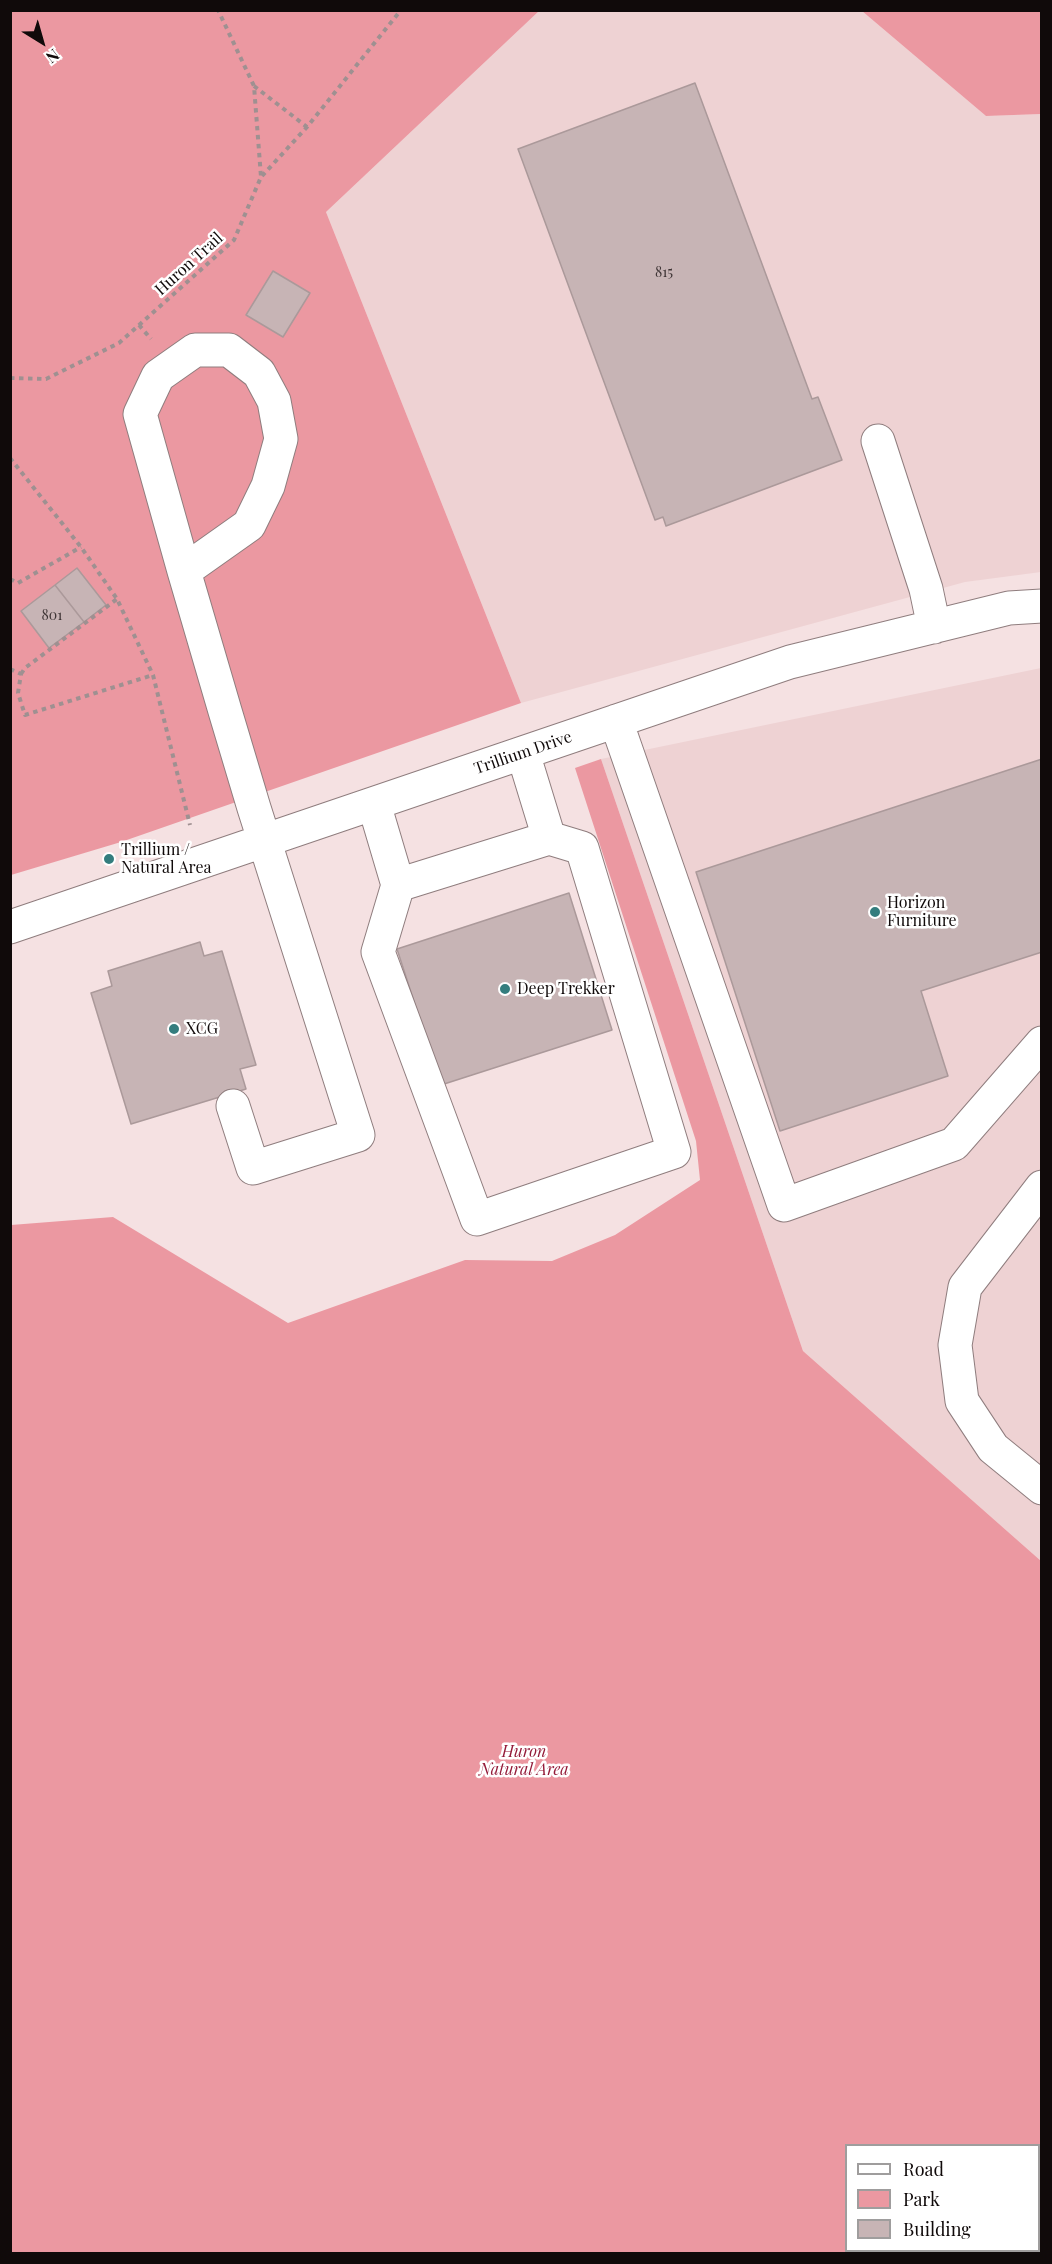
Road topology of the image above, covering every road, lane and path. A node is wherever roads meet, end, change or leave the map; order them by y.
1 (218, 10) edge
2 (401, 10) edge
3 (254, 86) junction
4 (307, 127) junction
5 (261, 177) junction
6 (10, 378) edge
7 (878, 441) dead end
8 (10, 458) edge
9 (81, 547) junction
10 (184, 571) junction
11 (10, 579) edge
12 (117, 599) junction
13 (1041, 606) edge
14 (934, 627) junction
15 (10, 669) edge
16 (21, 674) junction
17 (153, 675) junction
18 (616, 721) junction
19 (523, 753) junction
20 (374, 804) junction
21 (190, 825) dead end
22 (549, 838) junction
23 (265, 842) junction
24 (398, 885) junction
25 (10, 927) edge
26 (1041, 1043) edge
27 (233, 1106) dead end
28 (1041, 1187) edge
29 (1041, 1488) edge

1 - 3 path, Huron Trail
2 - 4 path
3 - 4 path
3 - 5 path, Huron Trail
4 - 5 path
5 - 6 path, Huron Trail
7 - 14 street
8 - 9 path
9 - 11 path
9 - 12 path
10 - 10 street
10 - 23 street
12 - 16 path
12 - 17 path
13 - 14 street, Trillium Drive
14 - 18 street, Trillium Drive
15 - 16 path
16 - 17 path
17 - 21 path
18 - 19 street, Trillium Drive
18 - 26 street
19 - 20 street, Trillium Drive
19 - 22 street
20 - 23 street, Trillium Drive
20 - 24 street
22 - 24 street
22 - 24 street
23 - 25 street, Trillium Drive
23 - 27 street
28 - 29 street

